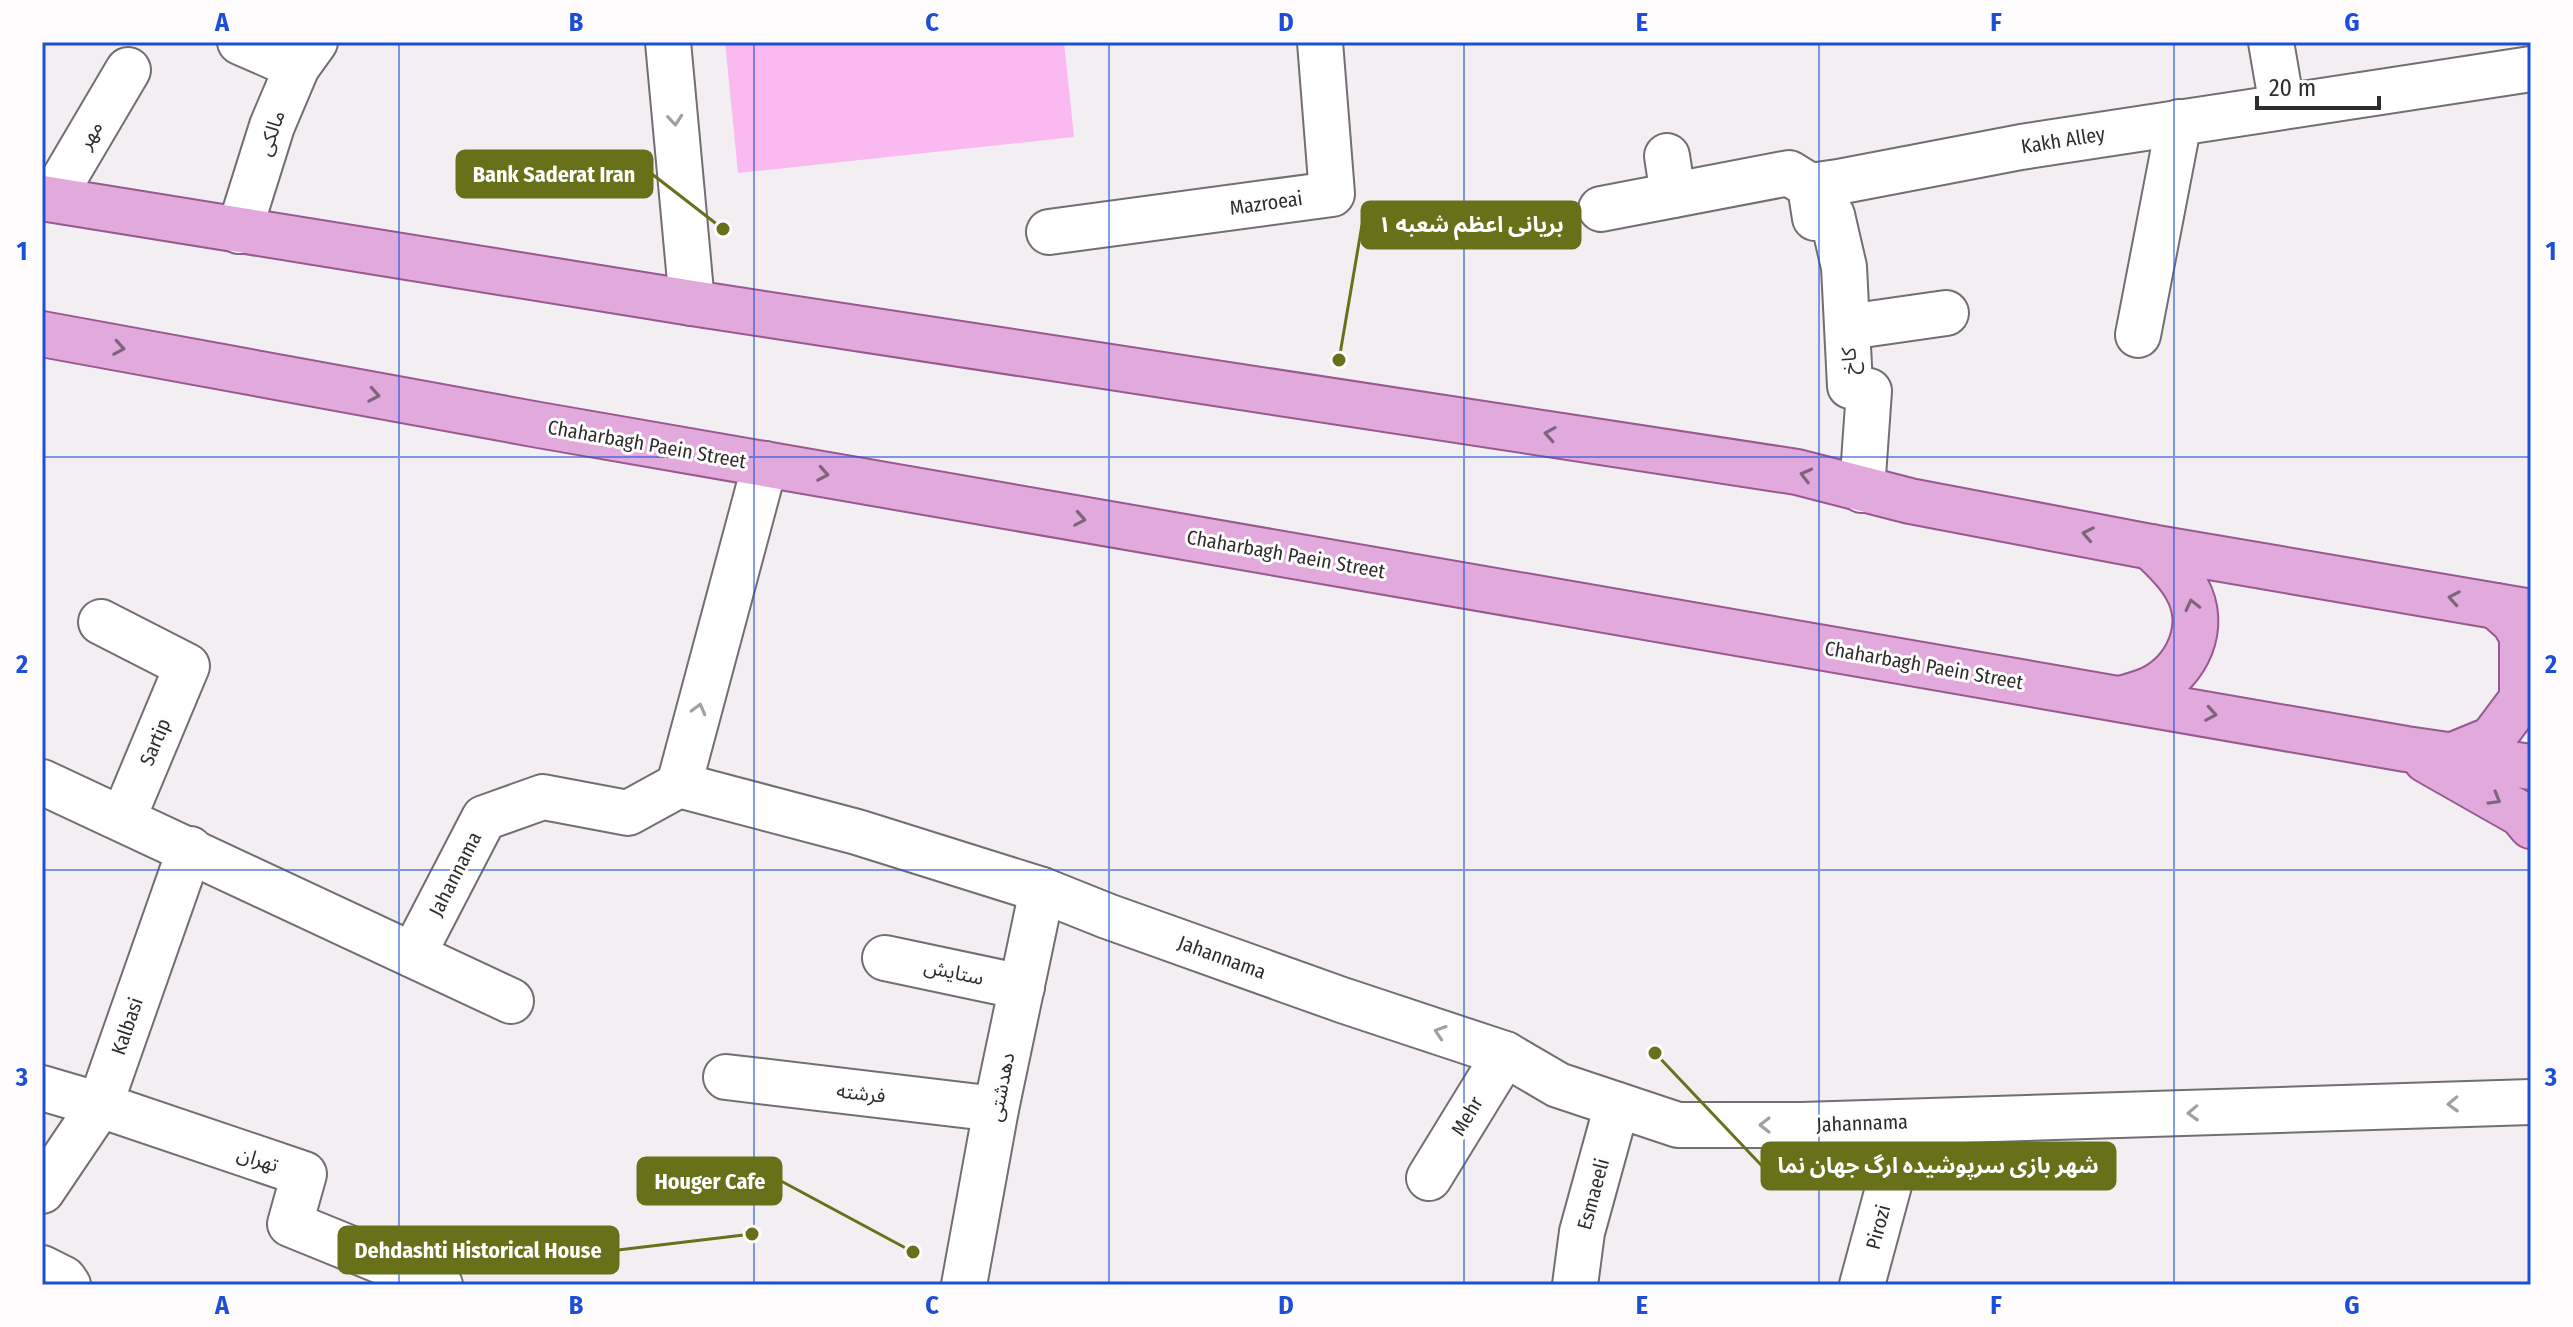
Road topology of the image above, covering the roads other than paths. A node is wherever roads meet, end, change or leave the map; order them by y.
1 (240, 42) edge
2 (668, 42) edge
3 (1320, 42) edge
4 (2271, 42) edge
5 (306, 54) edge
6 (2531, 69) edge
7 (128, 70) dead end
8 (2282, 106) junction
9 (2179, 122) junction
10 (1810, 186) junction
11 (47, 198) edge
12 (1601, 209) dead end
13 (239, 231) junction
14 (1049, 232) dead end
15 (692, 303) junction
16 (1946, 313) dead end
17 (1848, 327) junction
18 (42, 334) edge
19 (2138, 335) dead end
20 (765, 464) junction
21 (1862, 490) junction
22 (2151, 547) junction
23 (2514, 609) edge
24 (101, 622) dead end
25 (2121, 699) junction
26 (2406, 749) junction
27 (2453, 755) junction
28 (2531, 767) edge
29 (42, 782) edge
30 (679, 785) junction
31 (123, 819) junction
32 (2531, 826) edge
33 (190, 849) junction
34 (1042, 890) junction
35 (413, 955) junction
36 (885, 958) dead end
37 (1022, 987) junction
38 (511, 1001) dead end
39 (1505, 1054) junction
40 (726, 1077) dead end
41 (42, 1088) edge
42 (2531, 1102) edge
43 (100, 1105) junction
44 (1617, 1105) junction
45 (996, 1109) junction
46 (1906, 1122) junction
47 (1429, 1178) dead end
48 (42, 1191) edge
49 (42, 1268) edge
50 (68, 1285) edge
51 (440, 1285) edge
52 (964, 1285) edge
53 (1575, 1285) edge
54 (1862, 1285) edge

1 - 5 street
2 -> 15 street
3 - 14 street, Mazroeai
4 - 8 street
5 - 13 street, مالکی
6 - 8 street, Kakh Alley
7 - 11 street, مهر
8 - 9 street, Kakh Alley
9 - 10 street, Kakh Alley
9 - 19 street
10 - 12 street, Kakh Alley
10 - 17 street, کاخ
11 - 13 main road
13 - 15 main road
21 -> 15 main road
16 - 17 street
17 - 21 street, کاخ
18 -> 20 main road, Chaharbagh Paein Street
20 -> 25 main road, Chaharbagh Paein Street
30 -> 20 street
22 -> 21 main road
23 -> 22 main road
25 -> 22 main road
23 - 27 main road
24 - 31 street, Sartip
25 -> 26 main road, Chaharbagh Paein Street
26 - 27 main road, Chaharbagh Paein Street
26 -> 32 main road
27 - 28 main road, Chaharbagh Paein Street
29 - 31 street
30 - 34 street, Jahannama
30 - 35 street, Jahannama
31 - 33 street
33 - 35 street
33 - 43 street, Kalbasi
34 - 37 street, دهدشتی
39 -> 34 street, Jahannama
35 - 38 street
36 - 37 street, ستایش
37 - 45 street, دهدشتی
39 - 44 street, Jahannama
39 - 47 street, Mehr
40 - 45 street, فرشته
41 - 43 street
42 -> 46 street, Jahannama
43 - 48 street, Kalbasi
43 - 51 street, تهران
46 -> 44 street, Jahannama
44 - 53 street, Esmaeeli
45 - 52 street, دهدشتی
46 - 54 street, Pirozi
49 - 50 street

